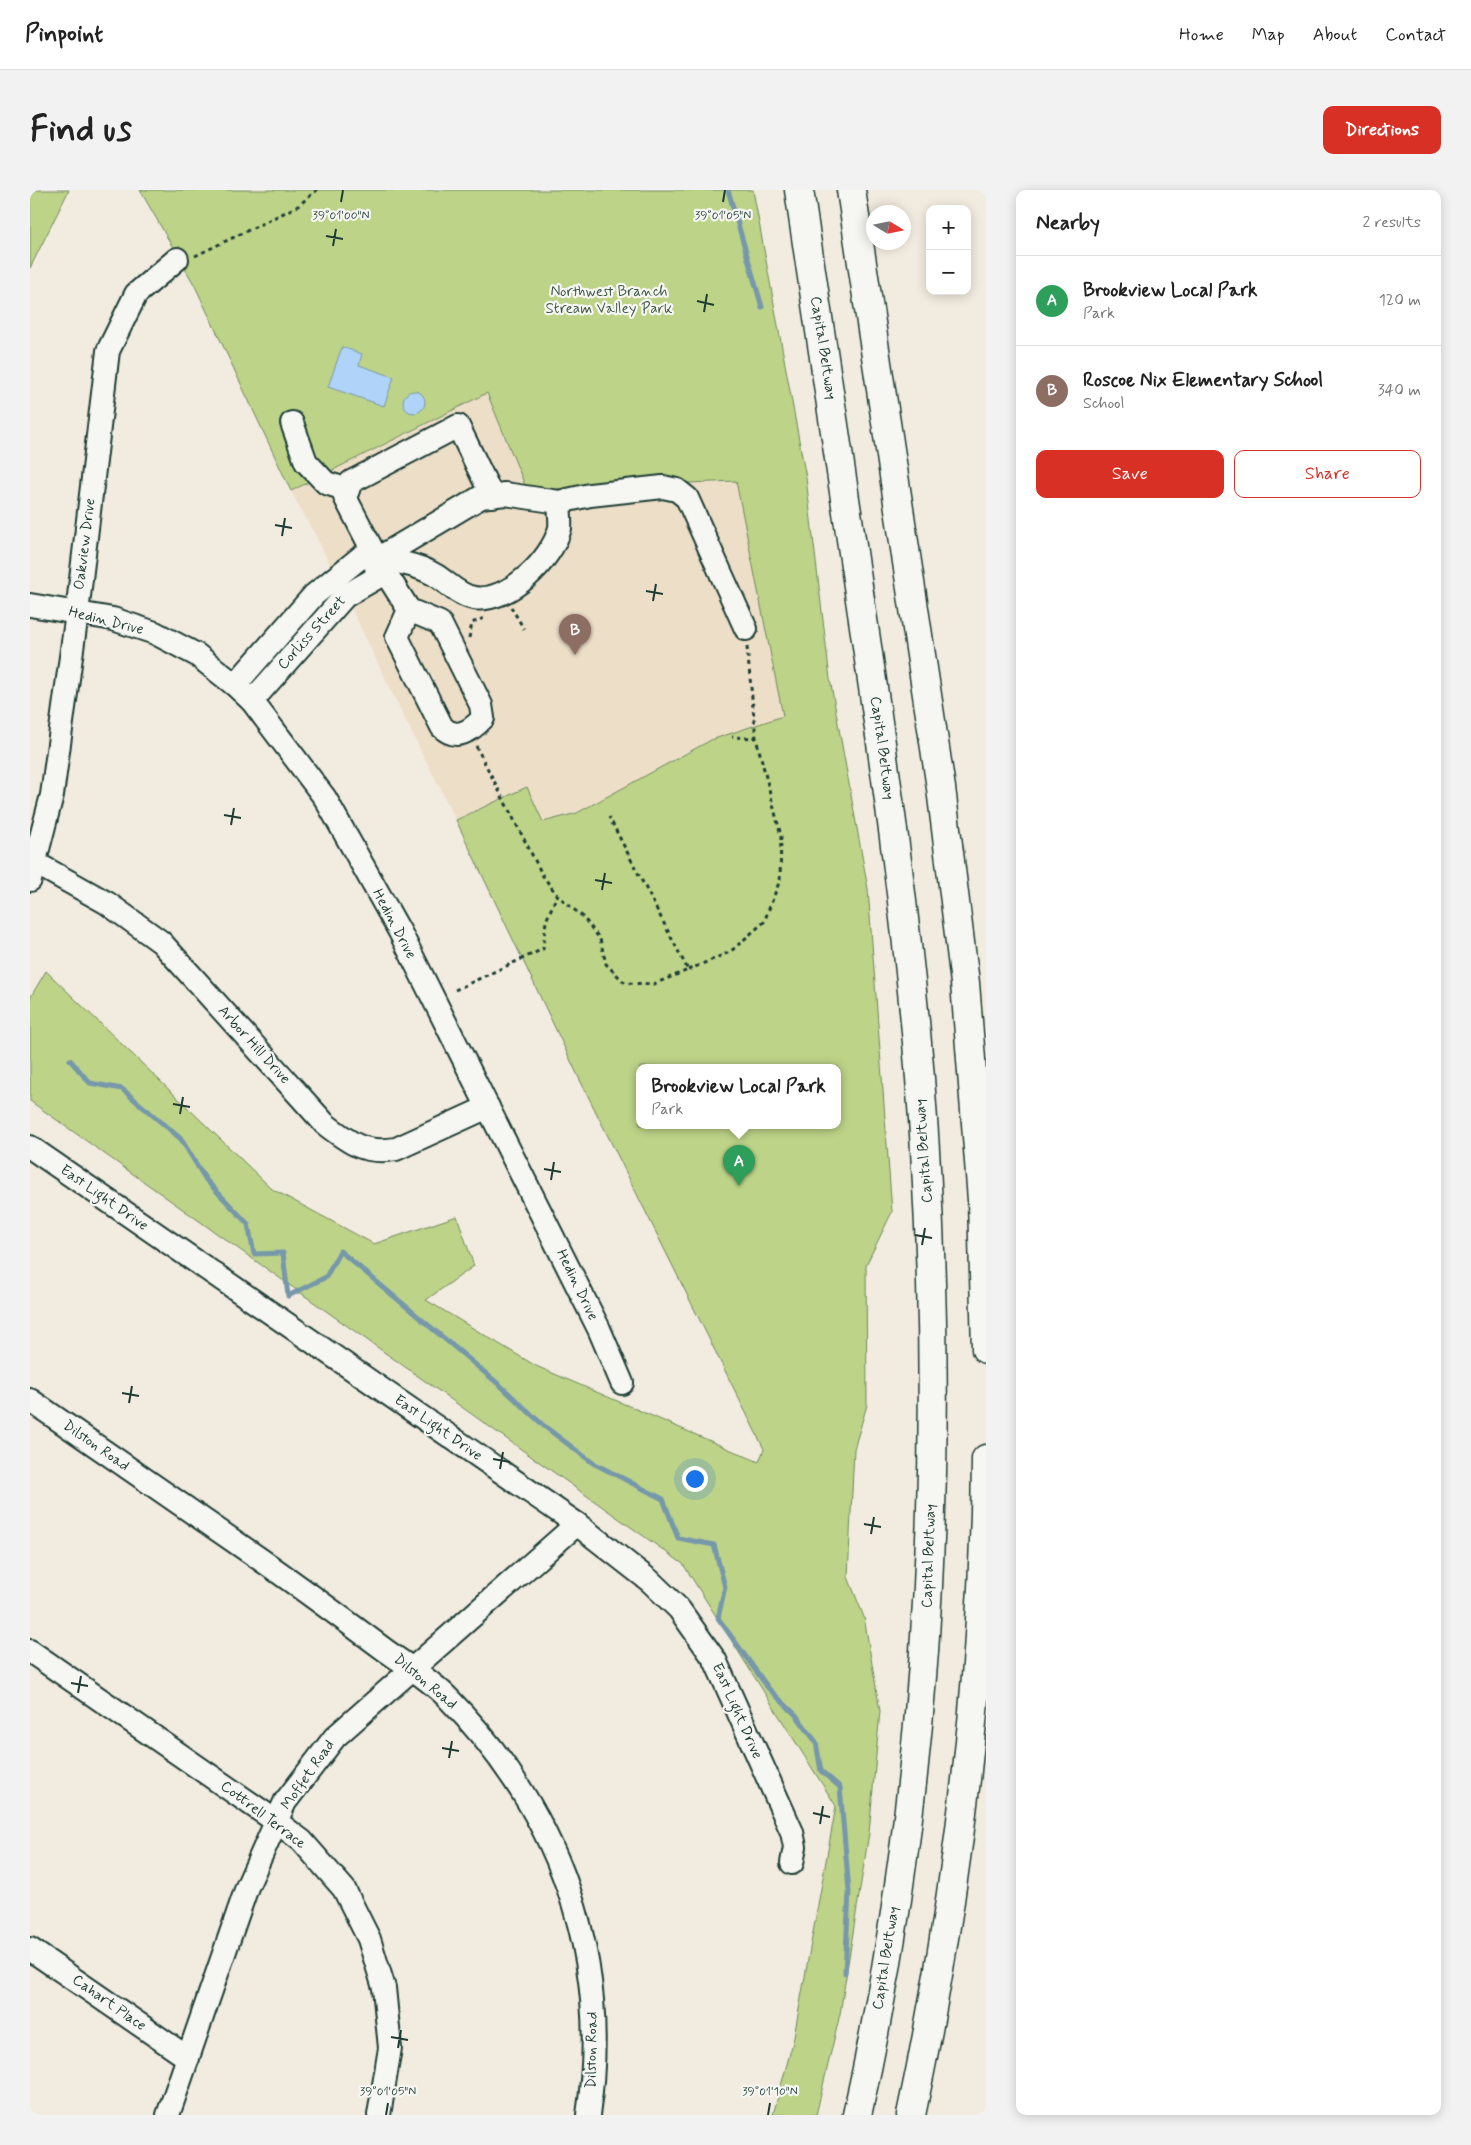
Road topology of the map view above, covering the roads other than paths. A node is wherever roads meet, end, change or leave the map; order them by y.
1 (799, 190) edge
2 (851, 190) edge
3 (177, 259) road end
4 (292, 423) dead end
5 (348, 490) junction
6 (492, 496) junction
7 (559, 502) junction
8 (377, 559) junction
9 (314, 595) junction
10 (30, 605) edge
11 (334, 608) junction
12 (409, 610) junction
13 (77, 613) junction
14 (746, 629) road end
15 (235, 684) junction
16 (252, 701) junction
17 (32, 868) edge
18 (488, 1106) junction
19 (30, 1147) edge
20 (986, 1349) edge
21 (622, 1383) dead end
22 (30, 1400) edge
23 (986, 1459) edge
24 (577, 1524) junction
25 (30, 1651) edge
26 (411, 1668) junction
27 (277, 1822) junction
28 (792, 1863) dead end
29 (30, 1948) edge
30 (188, 2058) junction
31 (168, 2115) edge
32 (379, 2115) edge
33 (588, 2115) edge
34 (857, 2115) edge
35 (912, 2115) edge

1 - 34 highway, Capital Beltway
2 - 20 highway
3 - 13 street, Oakview Drive
4 - 5 street
5 - 6 street
5 - 8 street
6 - 7 street
6 - 8 street
7 - 8 street
7 - 14 street
8 - 9 street, Corliss Street
8 - 11 street, Corliss Street
8 - 12 street
9 - 11 street
9 - 15 street, Corliss Street
10 - 13 street, Hedin Drive
11 - 16 street, Corliss Street
12 - 12 street
13 - 15 street, Hedin Drive
13 - 17 street, Oakview Drive
15 - 16 street, Hedin Drive
16 - 18 street, Hedin Drive
17 - 18 street, Arbor Hill Drive
18 - 21 street, Hedin Drive
19 - 24 street, East Light Drive
22 - 26 street, Dilston Road
23 - 35 highway
24 - 26 street, Moffet Road
24 - 28 street, East Light Drive
25 - 27 street, Cottrell Terrace
26 - 27 street, Moffet Road
26 - 33 street, Dilston Road
27 - 30 street, Moffet Road
27 - 32 street, Cottrell Terrace
29 - 30 street, Cahart Place
30 - 31 street, Moffet Road

